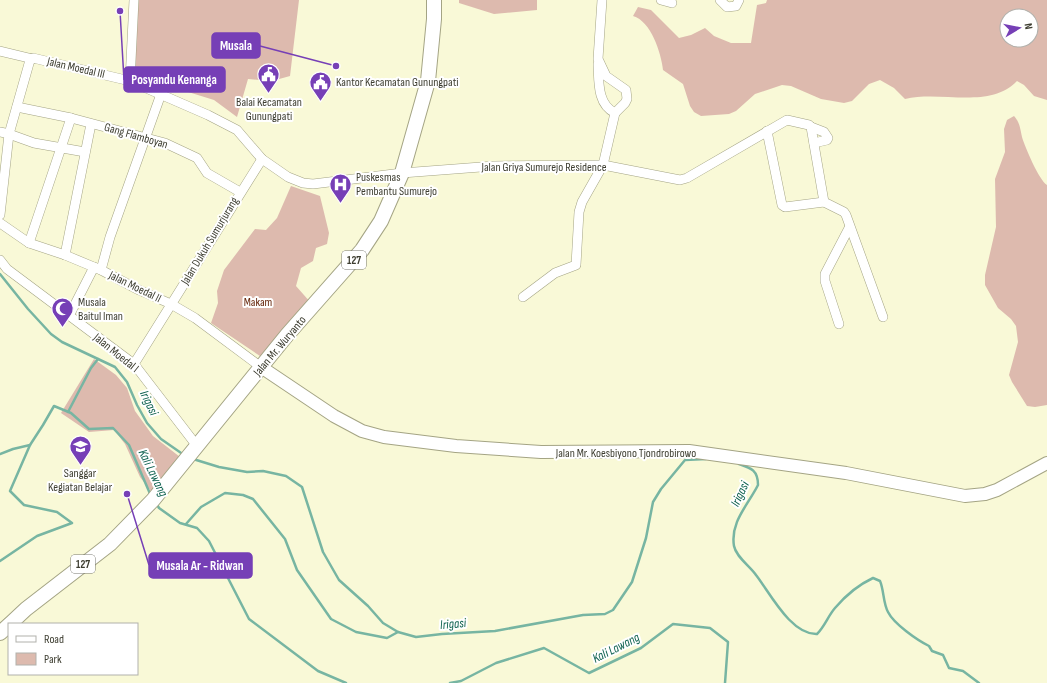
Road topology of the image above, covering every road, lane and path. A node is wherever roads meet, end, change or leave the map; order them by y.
1 (134, 0) edge
2 (434, 0) edge
3 (602, 0) edge
4 (661, 0) edge
5 (720, 0) edge
6 (739, 0) edge
7 (672, 3) dead end
8 (0, 51) edge
9 (33, 58) junction
10 (598, 59) junction
11 (130, 81) junction
12 (161, 94) junction
13 (17, 107) junction
14 (615, 113) junction
15 (71, 118) junction
16 (91, 124) junction
17 (811, 127) junction
18 (767, 130) junction
19 (5, 133) edge
20 (145, 138) junction
21 (814, 143) junction
22 (61, 148) junction
23 (85, 152) junction
24 (262, 159) junction
25 (603, 165) junction
26 (402, 173) junction
27 (240, 192) junction
28 (824, 202) junction
29 (0, 215) edge
30 (0, 223) edge
31 (850, 228) junction
32 (29, 243) junction
33 (65, 255) junction
34 (0, 260) edge
35 (98, 268) junction
36 (522, 297) dead end
37 (171, 304) junction
38 (69, 316) junction
39 (883, 317) dead end
40 (839, 324) dead end
41 (134, 364) junction
42 (261, 367) junction
43 (197, 446) junction
44 (1047, 463) edge
45 (10, 623) edge
46 (8, 625) edge
47 (0, 633) edge

1 - 11 street
2 - 26 main road, Jalan Mr. Wuryanto / 127
3 - 10 street
4 - 7 street
5 - 6 street
8 - 9 street
9 - 11 street, Jalan Moedal III
9 - 13 street, Jalan Moedal III
10 - 14 street
10 - 14 street
11 - 12 street, Jalan Moedal III
12 - 20 street
12 - 24 street, Jalan Moedal III
13 - 15 street, Gang Flamboyan
13 - 19 street
14 - 25 street
15 - 16 street, Gang Flamboyan
15 - 22 street
16 - 20 street, Gang Flamboyan
16 - 23 street
17 - 18 street, Jalan Griya Sumurejo Residence
17 - 21 street
17 - 21 street, Jalan Griya Sumurejo Residence
18 - 25 street, Jalan Griya Sumurejo Residence
18 - 28 street
19 - 22 street
19 - 29 street
20 - 27 street, Gang Flamboyan
20 - 35 street
21 - 28 street
22 - 23 street
22 - 32 street
23 - 33 street
24 - 26 street, Jalan Moedal III
24 - 27 street, Jalan Dukuh Sumurjurang
25 - 26 street, Jalan Griya Sumurejo Residence
25 - 36 street
26 - 42 main road, Jalan Mr. Wuryanto / 127
27 - 37 street, Jalan Dukuh Sumurjurang
28 - 31 street
30 - 32 street, Jalan Moedal II
31 - 39 street
31 - 40 street
32 - 33 street, Jalan Moedal II
33 - 35 street, Jalan Moedal II
34 - 38 street, Jalan Moedal I
35 - 37 street, Jalan Moedal II
35 - 38 street
37 - 41 street, Jalan Dukuh Sumurjurang
37 - 42 street, Jalan Moedal II
38 - 41 street, Jalan Moedal I
41 - 43 street, Jalan Moedal I
42 - 43 main road, Jalan Mr. Wuryanto / 127
42 - 44 main road, Jalan Mr. Koesbiyono Tjondrobirowo
43 - 45 main road, Jalan Mr. Wuryanto / 127
46 - 47 main road, Jalan Mr. Wuryanto / 127

